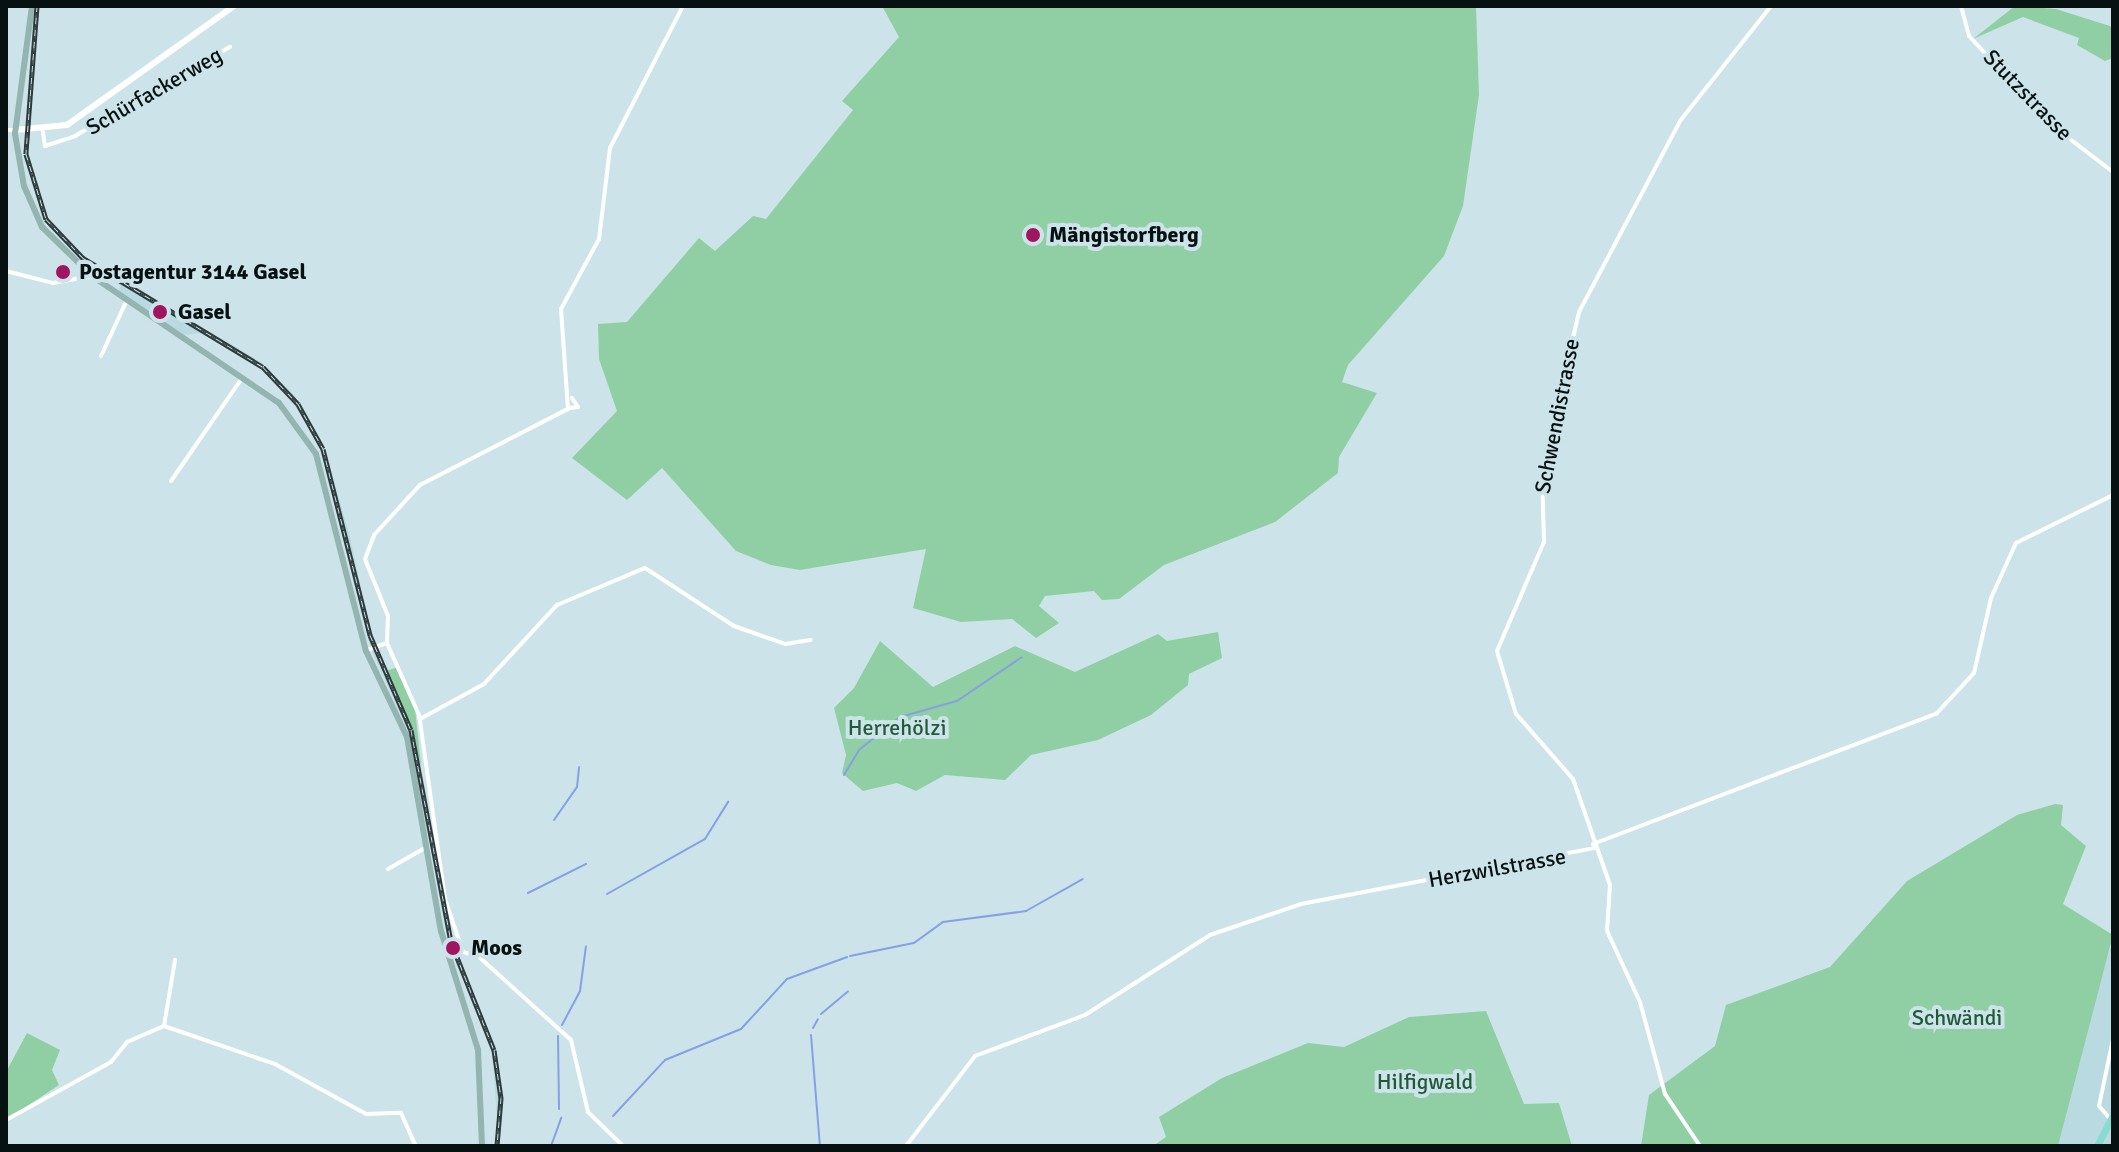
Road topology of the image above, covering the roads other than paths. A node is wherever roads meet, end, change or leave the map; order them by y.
1 (32, 6) edge
2 (234, 6) edge
3 (683, 6) edge
4 (1771, 6) edge
5 (1961, 6) edge
6 (230, 47) dead end
7 (6, 130) edge
8 (15, 130) junction
9 (43, 132) junction
10 (2113, 172) edge
11 (6, 271) edge
12 (92, 276) junction
13 (127, 300) junction
14 (101, 356) dead end
15 (242, 378) junction
16 (171, 481) dead end
17 (2113, 495) edge
18 (811, 640) dead end
19 (387, 643) junction
20 (366, 651) junction
21 (420, 719) junction
22 (1594, 846) junction
23 (425, 848) junction
24 (388, 869) dead end
25 (175, 960) dead end
26 (164, 1026) junction
27 (2113, 1039) edge
28 (2112, 1119) edge
29 (6, 1120) edge
30 (416, 1146) edge
31 (482, 1146) edge
32 (623, 1146) edge
33 (906, 1146) edge
34 (1700, 1146) edge
35 (2097, 1146) edge

1 - 8 main road
2 - 9 street
3 - 19 street
4 - 22 street, Schwendistrasse
5 - 10 street, Stutzstrasse
6 - 9 street, Schürfackerweg
7 - 8 street
8 - 9 street
8 - 12 main road
11 - 12 street
12 - 13 main road
13 - 14 street
13 - 15 main road
15 - 16 street
15 - 20 main road
17 - 22 street, Herzwilstrasse
18 - 21 street
19 - 20 street
19 - 21 street
20 - 23 main road
21 - 32 street
22 - 33 street, Herzwilstrasse
22 - 34 street, Schwendistrasse
23 - 24 street
23 - 31 main road
25 - 26 street
26 - 29 street
26 - 30 street
27 - 28 street
28 - 35 main road

